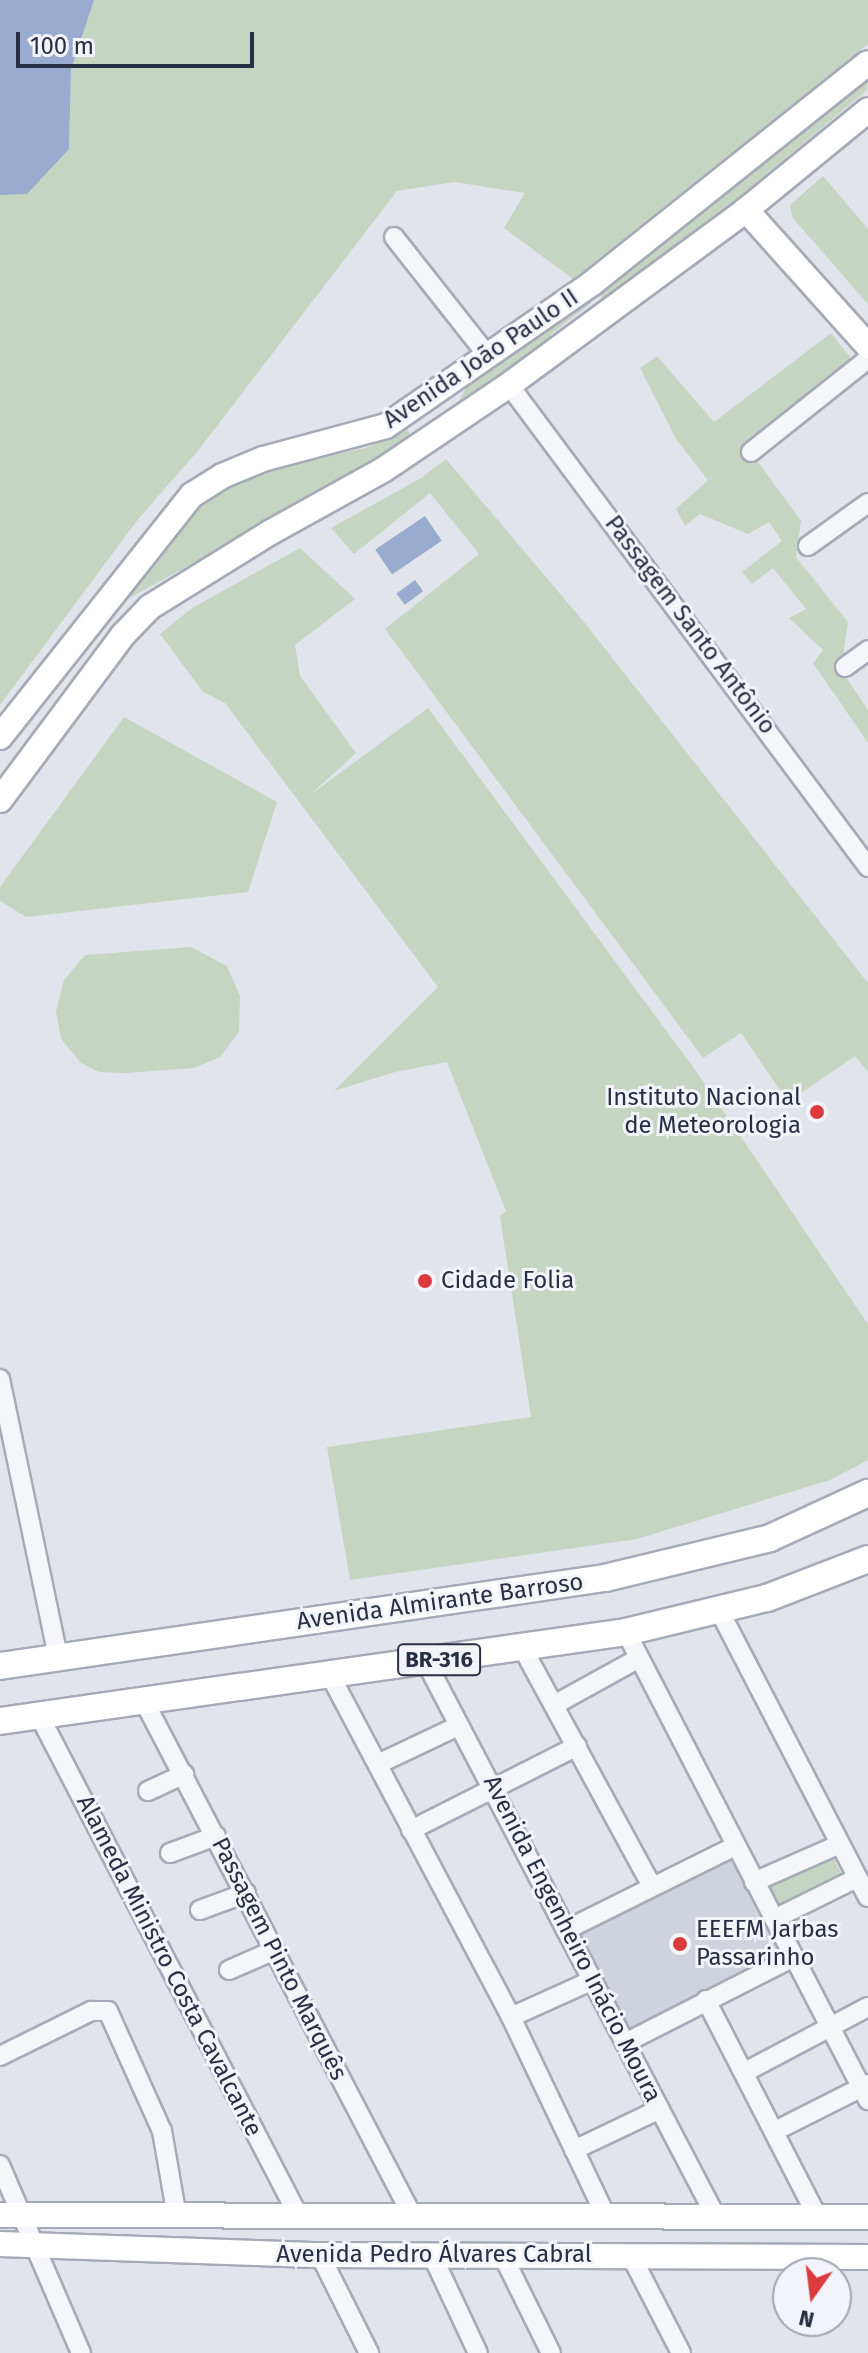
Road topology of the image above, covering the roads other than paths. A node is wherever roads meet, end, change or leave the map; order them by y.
1 (868, 63) edge
2 (868, 110) edge
3 (746, 210) junction
4 (394, 237) dead end
5 (591, 284) junction
6 (868, 346) edge
7 (558, 349) junction
8 (488, 356) junction
9 (868, 359) edge
10 (460, 377) junction
11 (509, 385) junction
12 (427, 441) junction
13 (751, 452) dead end
14 (868, 503) edge
15 (808, 546) dead end
16 (868, 650) edge
17 (845, 667) dead end
18 (0, 737) edge
19 (0, 800) edge
20 (868, 867) edge
21 (0, 1379) edge
22 (868, 1493) edge
23 (868, 1559) edge
24 (720, 1612) junction
25 (626, 1632) junction
26 (522, 1647) junction
27 (58, 1657) junction
28 (639, 1658) junction
29 (426, 1662) junction
30 (0, 1666) edge
31 (330, 1675) junction
32 (144, 1701) junction
33 (554, 1705) junction
34 (39, 1715) junction
35 (0, 1721) edge
36 (458, 1726) junction
37 (577, 1746) junction
38 (378, 1764) junction
39 (184, 1774) junction
40 (494, 1787) junction
41 (148, 1791) dead end
42 (411, 1830) junction
43 (216, 1836) junction
44 (838, 1845) junction
45 (735, 1846) junction
46 (170, 1853) dead end
47 (857, 1878) junction
48 (754, 1882) junction
49 (652, 1886) junction
50 (246, 1893) junction
51 (868, 1897) edge
52 (200, 1910) dead end
53 (774, 1919) junction
54 (566, 1930) junction
55 (275, 1950) junction
56 (792, 1958) junction
57 (229, 1970) dead end
58 (593, 1980) junction
59 (706, 2000) junction
60 (868, 2007) edge
61 (511, 2017) junction
62 (830, 2028) junction
63 (627, 2042) junction
64 (0, 2056) edge
65 (745, 2072) junction
66 (866, 2091) edge
67 (660, 2109) junction
68 (775, 2131) junction
69 (574, 2150) junction
70 (0, 2165) edge
71 (11, 2215) edge
72 (177, 2217) junction
73 (299, 2217) junction
74 (413, 2217) junction
75 (716, 2217) junction
76 (868, 2217) edge
77 (607, 2218) junction
78 (818, 2218) junction
79 (0, 2244) edge
80 (35, 2244) junction
81 (320, 2255) junction
82 (432, 2255) junction
83 (503, 2256) junction
84 (631, 2256) junction
85 (868, 2257) edge
86 (81, 2353) edge
87 (369, 2353) edge
88 (478, 2353) edge
89 (551, 2353) edge
90 (681, 2353) edge

1 - 5 main road, Avenida João Paulo II
2 - 3 main road, Avenida João Paulo II
3 - 6 main road
3 - 7 main road, Avenida João Paulo II
4 - 8 street
5 - 7 main road
5 - 8 main road, Avenida João Paulo II
7 - 11 main road, Avenida João Paulo II
8 - 10 main road, Avenida João Paulo II
9 - 13 street
10 - 12 main road
10 - 18 main road, Avenida João Paulo II
11 - 12 main road, Avenida João Paulo II
11 - 20 street, Passagem Santo Antônio
12 - 19 main road, Avenida João Paulo II
14 - 15 street
16 - 17 street
21 - 27 street
22 - 27 highway, Avenida Almirante Barroso / BR-316
23 - 24 highway, BR-316
24 - 25 highway, BR-316
24 - 44 street
25 - 26 highway, BR-316
25 - 28 street
26 - 29 highway, BR-316
26 - 33 street
27 - 30 highway, Avenida Almirante Barroso / BR-316
28 - 33 street
28 - 45 street
29 - 31 highway, BR-316
29 - 36 street, Avenida Engenheiro Inácio Moura
31 - 32 highway, BR-316
31 - 38 street
32 - 34 highway, BR-316
32 - 39 street, Passagem Pinto Marquês
33 - 37 street
34 - 35 highway, BR-316
34 - 73 street, Alameda Ministro Costa Cavalcante
36 - 38 street
36 - 40 street, Avenida Engenheiro Inácio Moura
37 - 40 street
37 - 49 street
38 - 42 street
39 - 41 street
39 - 43 street, Passagem Pinto Marquês
40 - 42 street
40 - 54 street, Avenida Engenheiro Inácio Moura
42 - 61 street
43 - 46 street
43 - 50 street, Passagem Pinto Marquês
44 - 47 street
44 - 48 street
45 - 48 street
45 - 49 street
47 - 51 street
47 - 53 street
48 - 53 street
49 - 54 street
50 - 52 street
50 - 55 street, Passagem Pinto Marquês
53 - 56 street
54 - 58 street, Avenida Engenheiro Inácio Moura
55 - 57 street
55 - 74 street, Passagem Pinto Marquês
56 - 59 street
56 - 62 street
58 - 61 street
58 - 63 street, Avenida Engenheiro Inácio Moura
59 - 63 street
59 - 65 street
60 - 62 street
61 - 69 street
62 - 65 street
62 - 66 street
63 - 67 street, Avenida Engenheiro Inácio Moura
64 - 72 street
65 - 68 street
66 - 68 street
67 - 69 street
67 - 75 street, Avenida Engenheiro Inácio Moura
68 - 78 street
69 - 77 street
70 - 71 street
71 - 72 main road, Avenida Pedro Álvares Cabral
71 - 80 street
72 - 73 main road, Avenida Pedro Álvares Cabral
73 - 74 main road, Avenida Pedro Álvares Cabral
74 - 77 main road, Avenida Pedro Álvares Cabral
75 - 77 main road, Avenida Pedro Álvares Cabral
75 - 78 main road, Avenida Pedro Álvares Cabral
76 - 78 main road, Avenida Pedro Álvares Cabral
79 - 80 main road, Avenida Pedro Álvares Cabral
80 - 81 main road, Avenida Pedro Álvares Cabral
80 - 86 street
81 - 82 main road, Avenida Pedro Álvares Cabral
81 - 87 street
82 - 83 main road, Avenida Pedro Álvares Cabral
82 - 88 street
83 - 84 main road, Avenida Pedro Álvares Cabral
83 - 89 street
84 - 85 main road, Avenida Pedro Álvares Cabral
84 - 90 street

